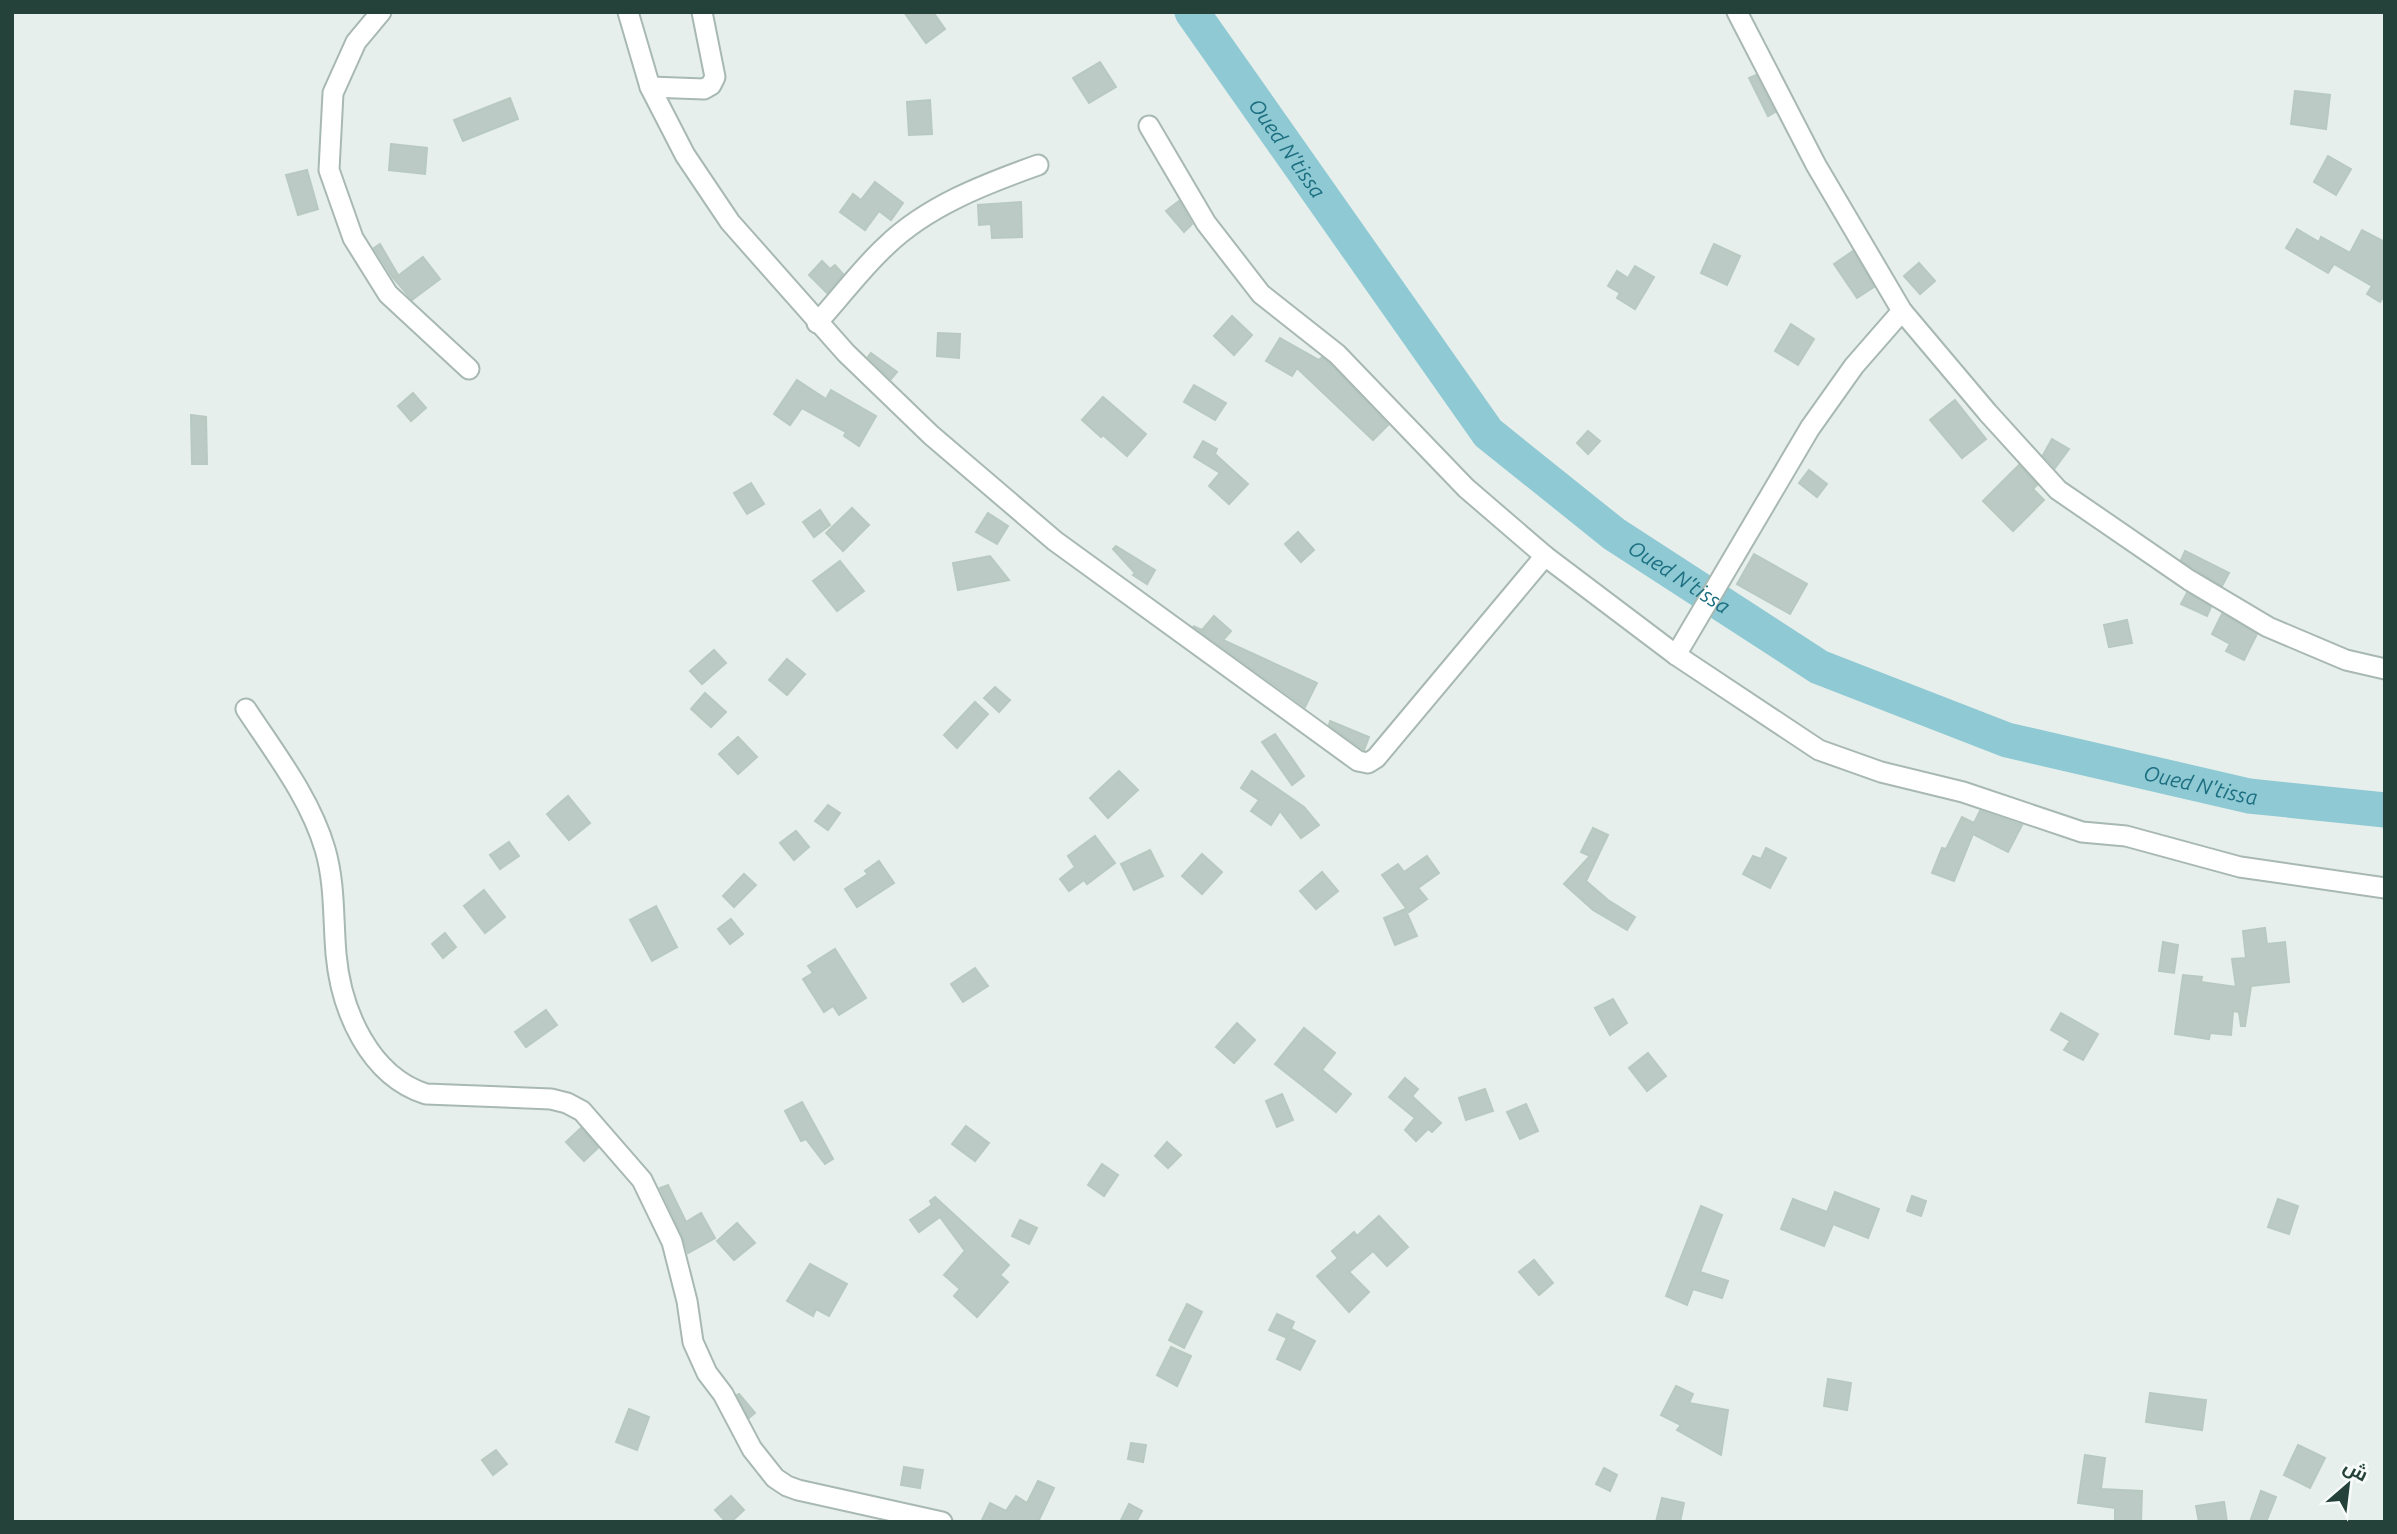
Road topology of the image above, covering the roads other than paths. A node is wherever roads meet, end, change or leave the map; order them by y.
1 (381, 12) edge
2 (628, 12) edge
3 (702, 12) edge
4 (1737, 12) edge
5 (650, 86) junction
6 (1149, 126) dead end
7 (1038, 165) dead end
8 (1902, 311) junction
9 (817, 323) junction
10 (469, 369) dead end
11 (1545, 556) junction
12 (1676, 655) junction
13 (2385, 669) edge
14 (246, 709) dead end
15 (2385, 888) edge
16 (942, 1522) edge

1 - 10 street
2 - 5 street
3 - 5 street
4 - 8 street
5 - 9 street
6 - 11 street
7 - 9 street
8 - 12 street
8 - 13 street
9 - 11 street
11 - 12 street
12 - 15 street
14 - 16 street

